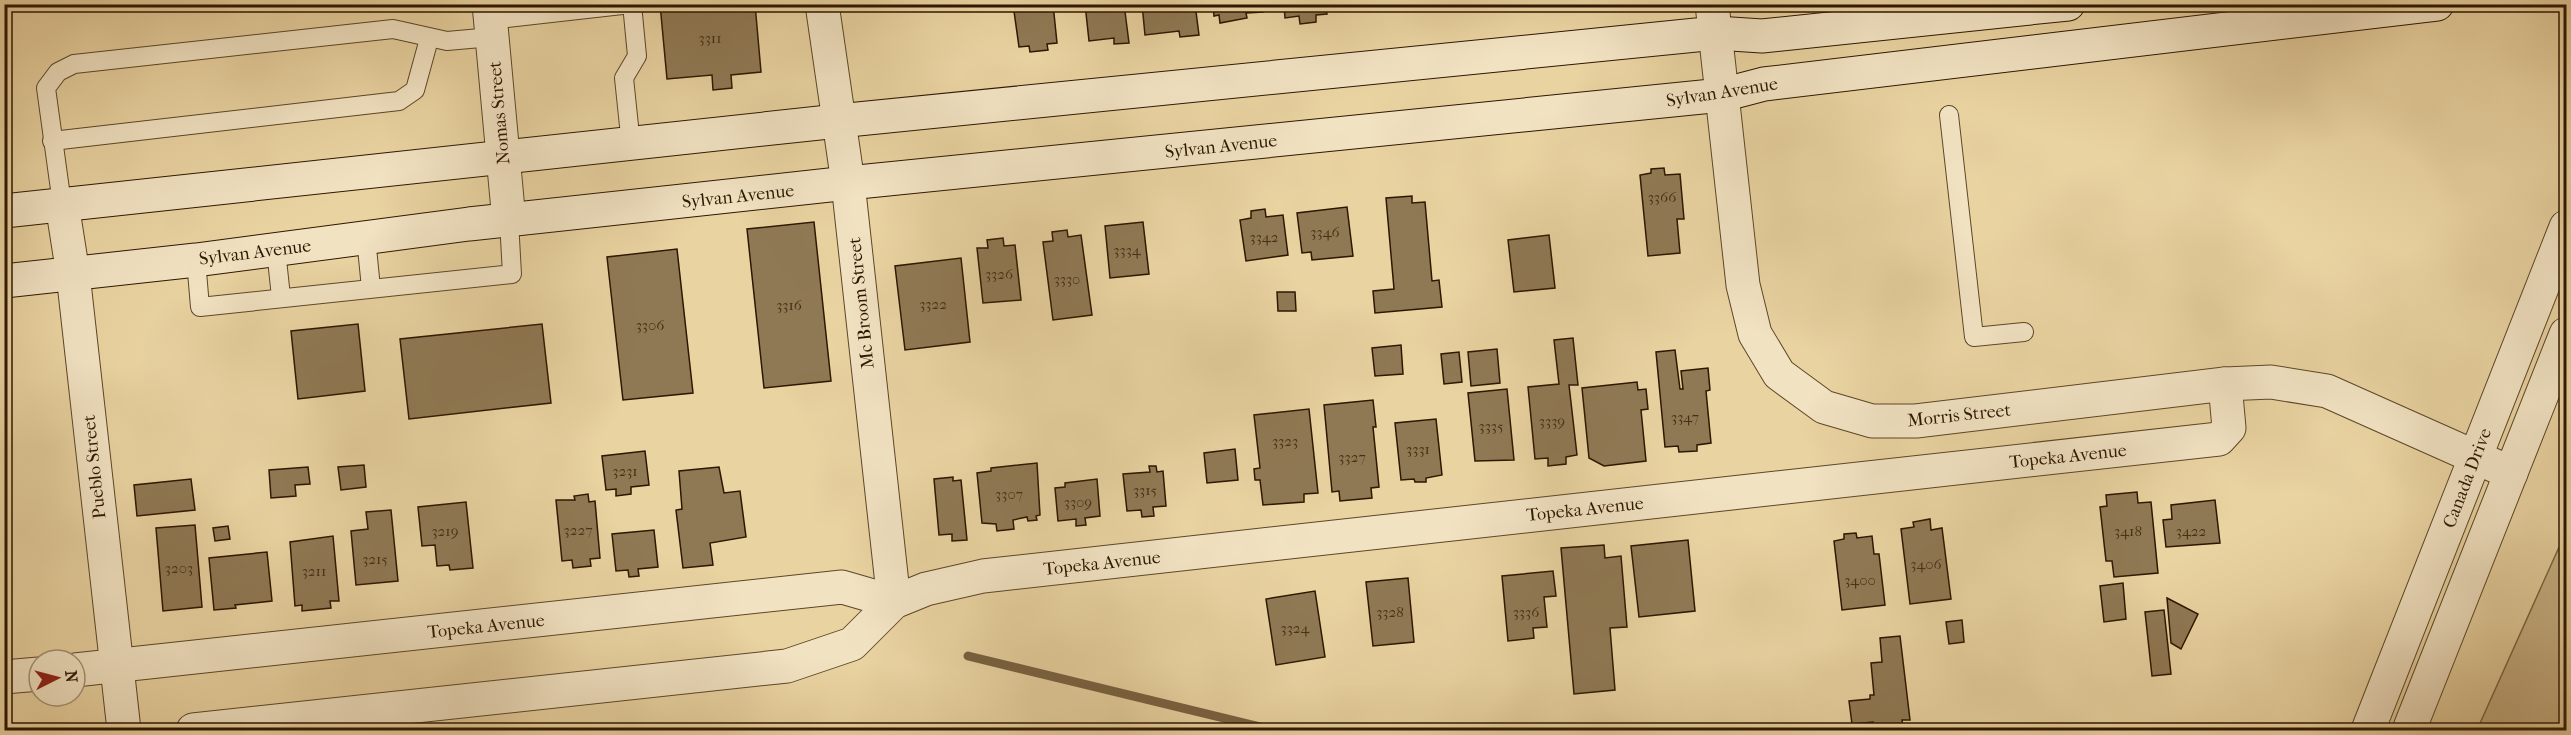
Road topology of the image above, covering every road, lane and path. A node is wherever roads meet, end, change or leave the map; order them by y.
1 (631, 4) edge
2 (822, 4) edge
3 (2068, 4) edge
4 (2437, 4) edge
5 (1714, 19) edge
6 (490, 20) edge
7 (429, 39) junction
8 (1722, 95) junction
9 (1949, 115) dead end
10 (838, 121) junction
11 (52, 141) junction
12 (631, 145) junction
13 (504, 158) junction
14 (848, 183) junction
15 (62, 204) junction
16 (4, 211) edge
17 (510, 221) junction
18 (2566, 226) edge
19 (366, 238) junction
20 (276, 250) junction
21 (196, 260) junction
22 (73, 274) junction
23 (4, 282) edge
24 (371, 288) junction
25 (281, 297) junction
26 (2024, 332) dead end
27 (2566, 334) edge
28 (2225, 384) junction
29 (2475, 456) junction
30 (2511, 473) junction
31 (894, 602) junction
32 (116, 666) junction
33 (87, 669) edge
34 (27, 675) edge
35 (4, 677) edge
36 (2566, 720) edge
37 (124, 730) edge
38 (193, 730) edge
39 (2368, 730) edge
40 (2409, 730) edge
41 (2562, 730) edge

1 - 6 lane
1 - 12 lane
2 - 10 street, Mc Broom Street
3 - 5 street
4 - 8 street, Sylvan Avenue
5 - 8 street, Morris Street
5 - 10 street
6 - 7 lane
6 - 13 street, Nomas Street
7 - 11 lane
7 - 11 lane
8 - 14 street, Sylvan Avenue
8 - 28 street, Morris Street
9 - 26 lane
10 - 12 street
10 - 14 street, Mc Broom Street
11 - 15 lane
12 - 13 street
13 - 15 street
13 - 17 street, Nomas Street
14 - 17 street, Sylvan Avenue
14 - 31 street, Mc Broom Street
15 - 16 street
15 - 22 street, Pueblo Street
17 - 19 street, Sylvan Avenue
17 - 24 lane
18 - 29 street, Canada Drive
19 - 20 street, Sylvan Avenue
19 - 24 lane
20 - 21 street, Sylvan Avenue
20 - 25 lane
21 - 22 street, Sylvan Avenue
21 - 25 lane
22 - 23 street, Sylvan Avenue
22 - 32 street, Pueblo Street
24 - 25 lane
27 - 30 street
28 - 29 street, Morris Street
28 - 31 street, Topeka Avenue
29 - 30 street, Morris Street
29 - 39 street, Canada Drive
30 - 40 street
31 - 32 street, Topeka Avenue
31 - 38 street, Topeka Avenue
32 - 33 street, Topeka Avenue
32 - 37 street, Pueblo Street
34 - 35 street
36 - 41 path

